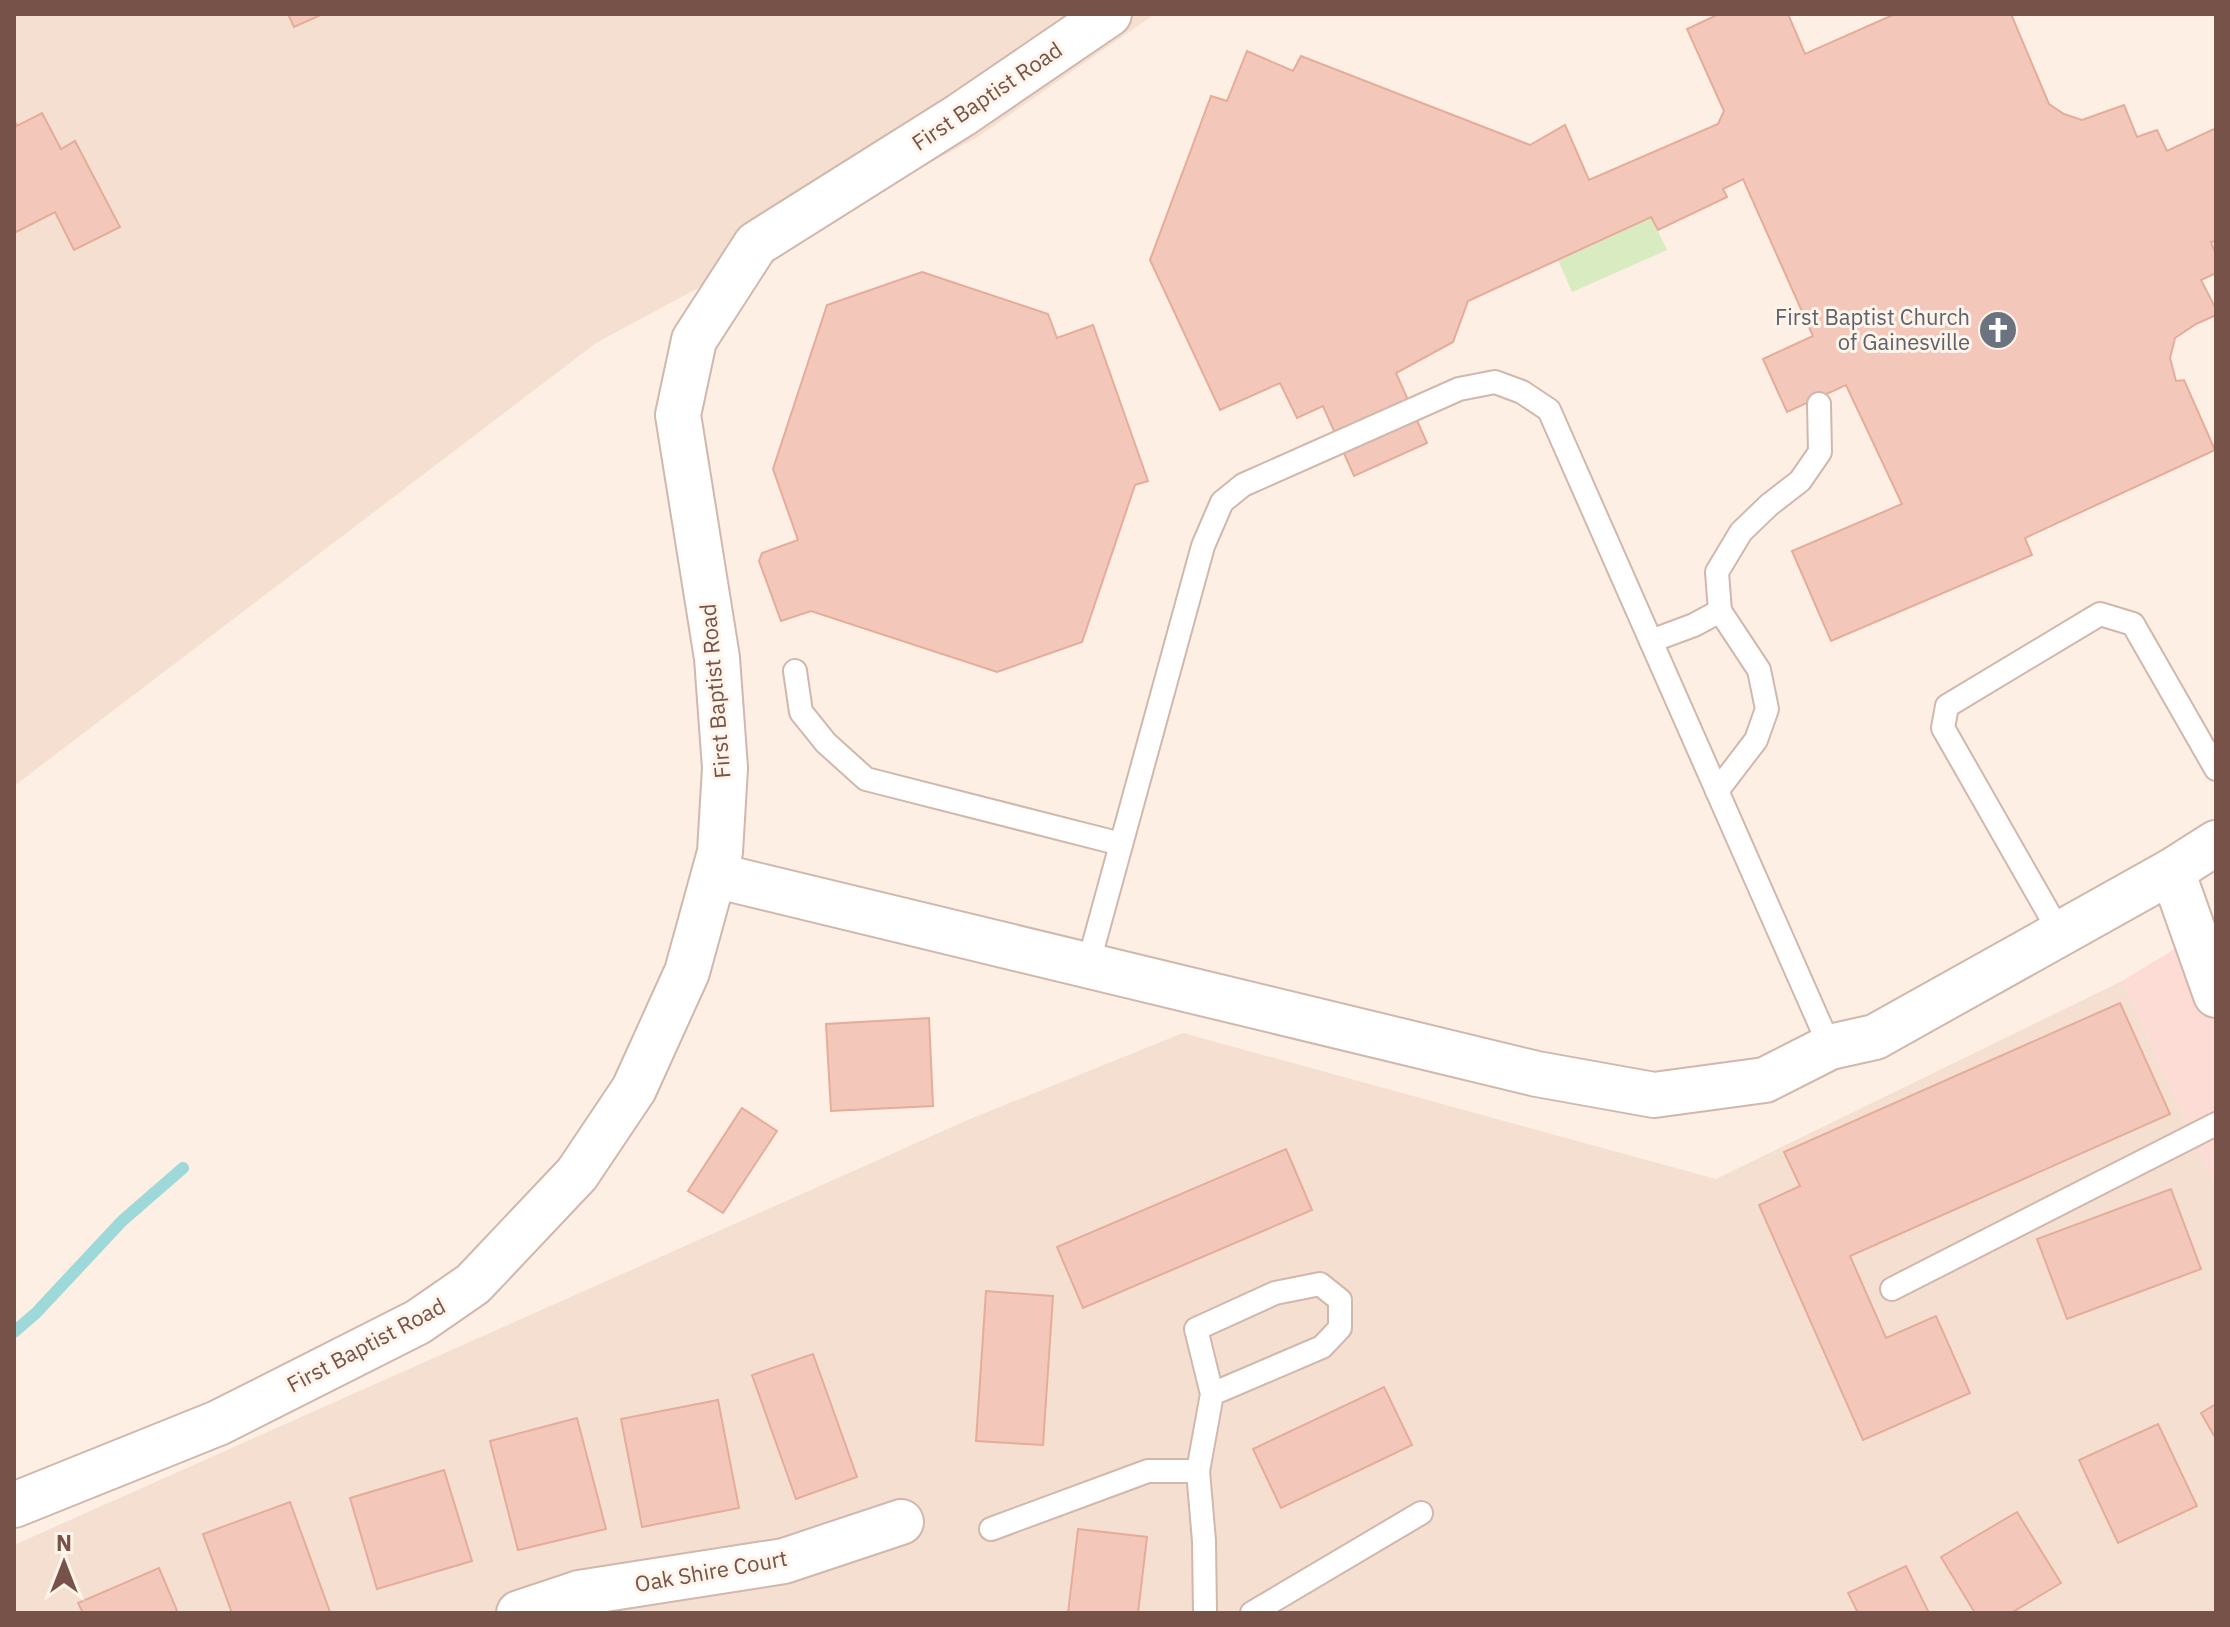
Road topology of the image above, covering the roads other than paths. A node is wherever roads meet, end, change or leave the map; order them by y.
1 (1109, 14) edge
2 (1819, 404) dead end
3 (1720, 611) junction
4 (1651, 641) junction
5 (795, 671) dead end
6 (2216, 769) edge
7 (1717, 791) junction
8 (2216, 843) edge
9 (1121, 844) junction
10 (2172, 871) junction
11 (714, 875) junction
12 (2060, 933) junction
13 (1088, 965) junction
14 (2216, 995) edge
15 (1830, 1047) junction
16 (2216, 1124) edge
17 (1892, 1289) dead end
18 (1212, 1394) junction
19 (1198, 1471) junction
20 (14, 1505) edge
21 (1421, 1513) dead end
22 (901, 1522) dead end
23 (991, 1529) dead end
24 (519, 1613) edge
25 (1205, 1613) edge
26 (1252, 1613) edge

1 - 11 street, First Baptist Road
2 - 3 lane
3 - 4 lane
3 - 7 lane
4 - 7 lane
4 - 9 lane
5 - 9 lane
6 - 12 lane
7 - 15 lane
8 - 10 street
9 - 13 lane
10 - 12 street
10 - 14 street
11 - 13 street
11 - 20 street, First Baptist Road
12 - 15 street
13 - 15 street
16 - 17 lane
18 - 18 lane
18 - 19 lane
19 - 23 lane
19 - 25 lane
21 - 26 lane
22 - 24 street, Oak Shire Court

